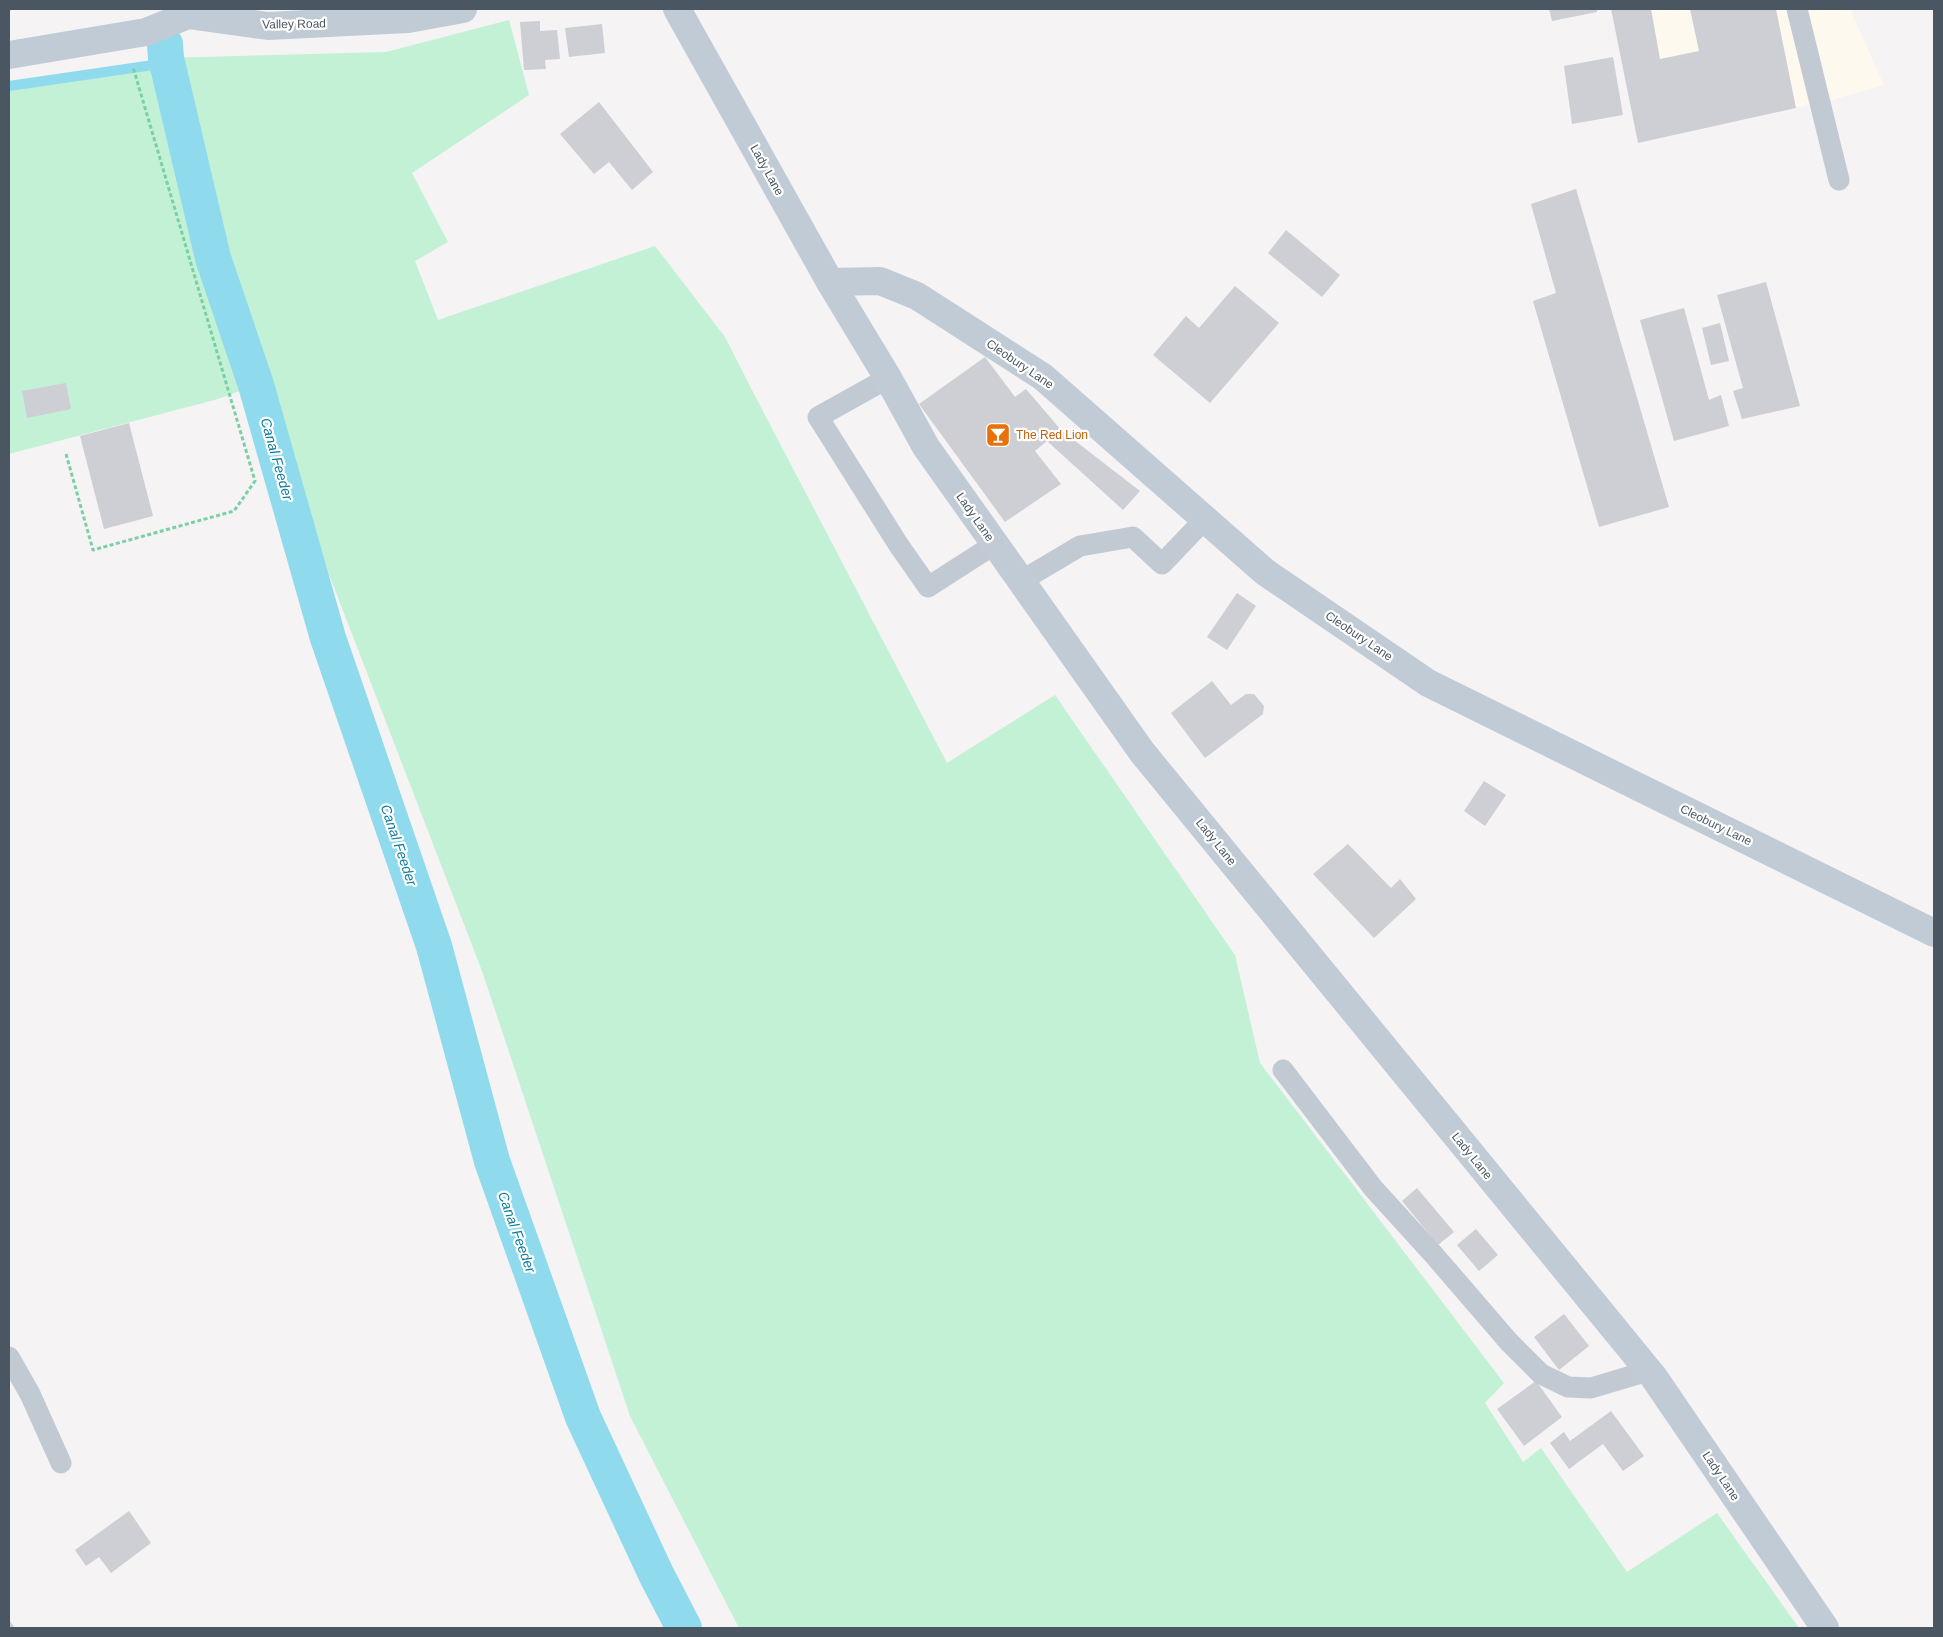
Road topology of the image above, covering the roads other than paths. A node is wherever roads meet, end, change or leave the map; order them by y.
1 (463, 9) edge
2 (677, 9) edge
3 (1796, 9) edge
4 (9, 54) edge
5 (1839, 180) dead end
6 (830, 282) junction
7 (888, 378) junction
8 (1205, 519) junction
9 (994, 544) junction
10 (1021, 581) junction
11 (1934, 933) edge
12 (1283, 1070) dead end
13 (9, 1357) edge
14 (1648, 1371) junction
15 (61, 1463) dead end
16 (1825, 1628) edge

1 - 4 street, Valley Road
2 - 6 street, Lady Lane
3 - 5 lane
6 - 7 street, Lady Lane
6 - 8 street, Cleobury Lane
7 - 9 street, Lady Lane
7 - 9 lane
8 - 10 lane
8 - 11 street, Cleobury Lane
9 - 10 street, Lady Lane
10 - 14 street, Lady Lane
12 - 14 lane
13 - 15 lane
14 - 16 street, Lady Lane

